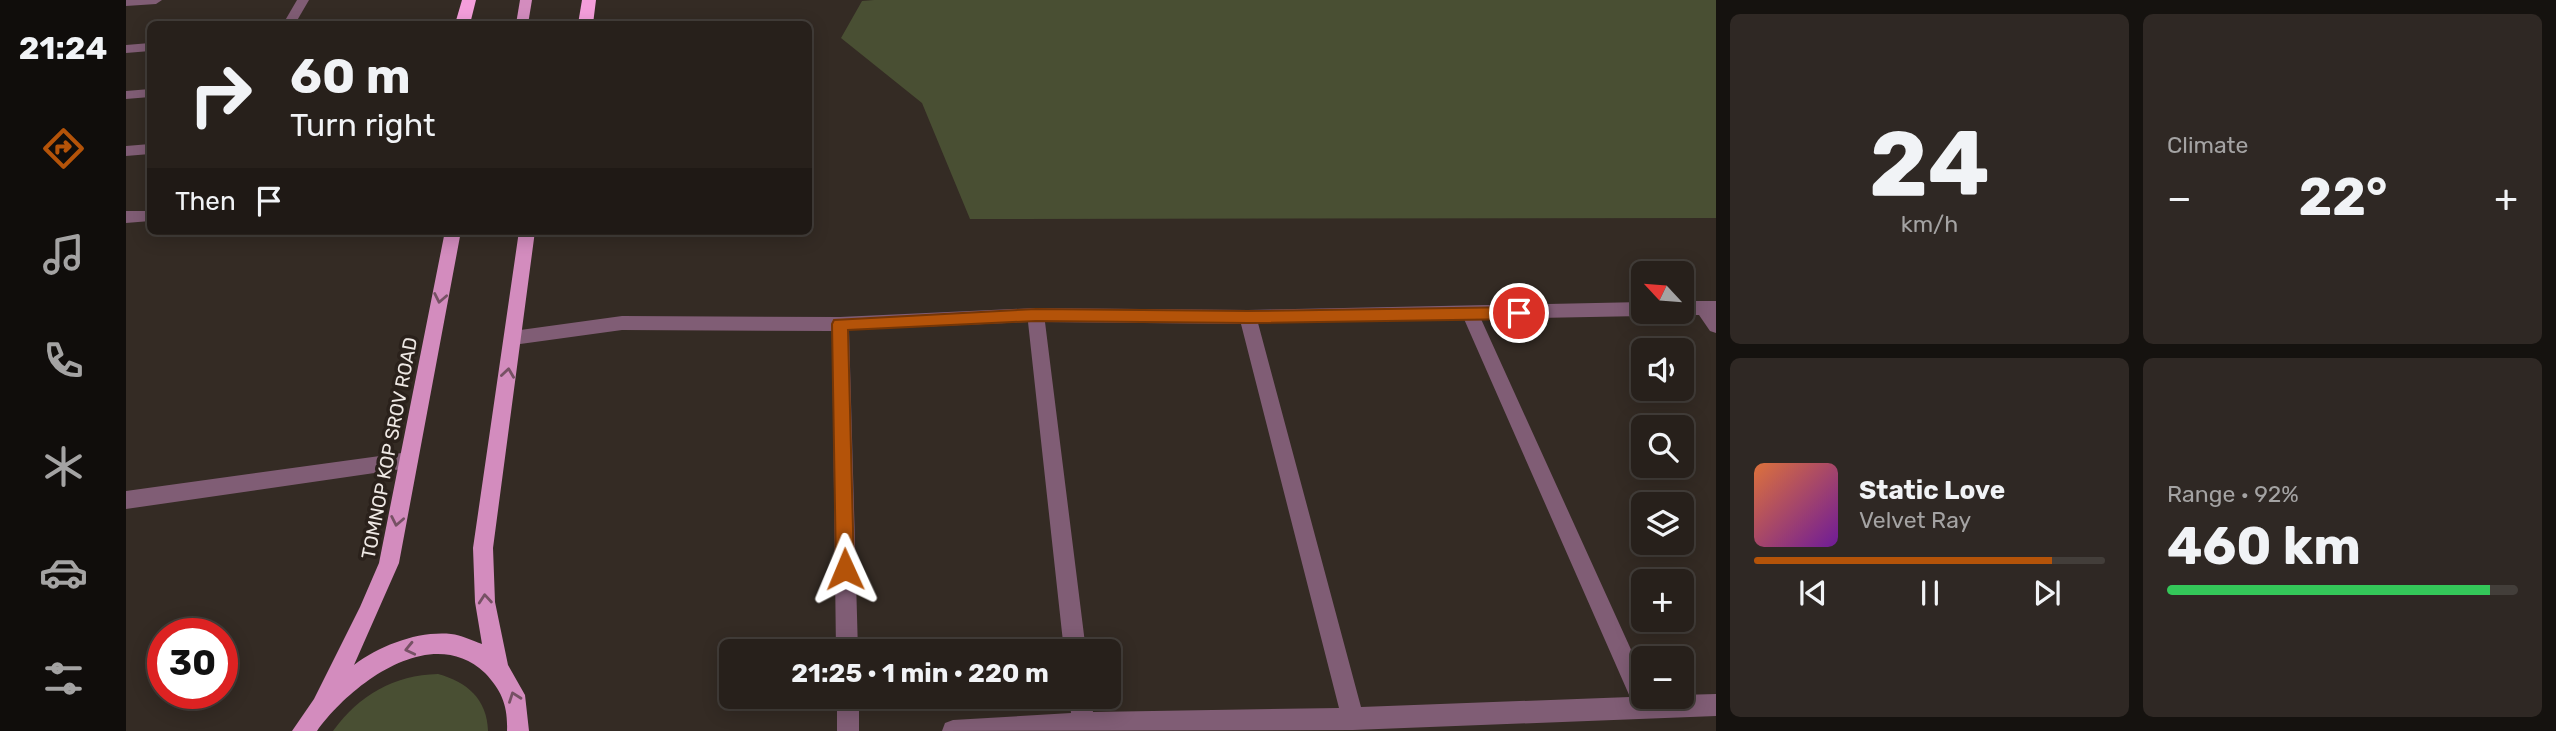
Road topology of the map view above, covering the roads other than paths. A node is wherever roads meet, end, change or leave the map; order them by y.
1 (156, 0) edge
2 (303, 0) edge
3 (469, 0) edge
4 (526, 0) edge
5 (589, 0) edge
6 (126, 2) edge
7 (291, 21) edge
8 (464, 21) edge
9 (522, 21) edge
10 (586, 21) edge
11 (147, 47) edge
12 (126, 49) edge
13 (147, 93) edge
14 (126, 95) edge
15 (147, 149) edge
16 (126, 151) edge
17 (147, 216) edge
18 (126, 217) edge
19 (452, 235) edge
20 (526, 235) edge
21 (1710, 307) edge
22 (1631, 309) edge
23 (1470, 314) junction
24 (1036, 315) junction
25 (1248, 317) junction
26 (840, 324) junction
27 (1716, 326) edge
28 (513, 338) junction
29 (409, 460) junction
30 (126, 500) edge
31 (847, 639) edge
32 (1074, 639) edge
33 (496, 666) junction
34 (1631, 674) edge
35 (323, 704) junction
36 (1716, 705) edge
37 (1694, 706) edge
38 (848, 709) edge
39 (1081, 709) edge
40 (1631, 709) edge
41 (1353, 719) junction
42 (1083, 723) junction
43 (303, 731) edge
44 (519, 731) edge
45 (848, 731) edge
46 (953, 731) edge

1 - 6 street
2 - 7 street
3 - 8 highway
4 - 9 main road
5 - 10 highway
11 - 12 street
13 - 14 street
15 - 16 street
17 - 18 street
19 -> 29 main road, TOMNOP KOP SROV ROAD
20 - 28 main road
21 - 27 street
22 - 23 street
23 - 25 street
23 - 34 street
24 - 25 street
24 - 26 street
24 - 32 street
25 - 41 street
26 - 28 street
26 - 31 street
33 -> 28 main road
29 - 30 street
29 -> 35 main road, TOMNOP KOP SROV ROAD
33 -> 35 main road
44 -> 33 main road
35 - 43 main road
36 - 37 street
38 - 45 street
39 - 42 street
40 - 41 street
41 - 42 street
42 - 46 street

